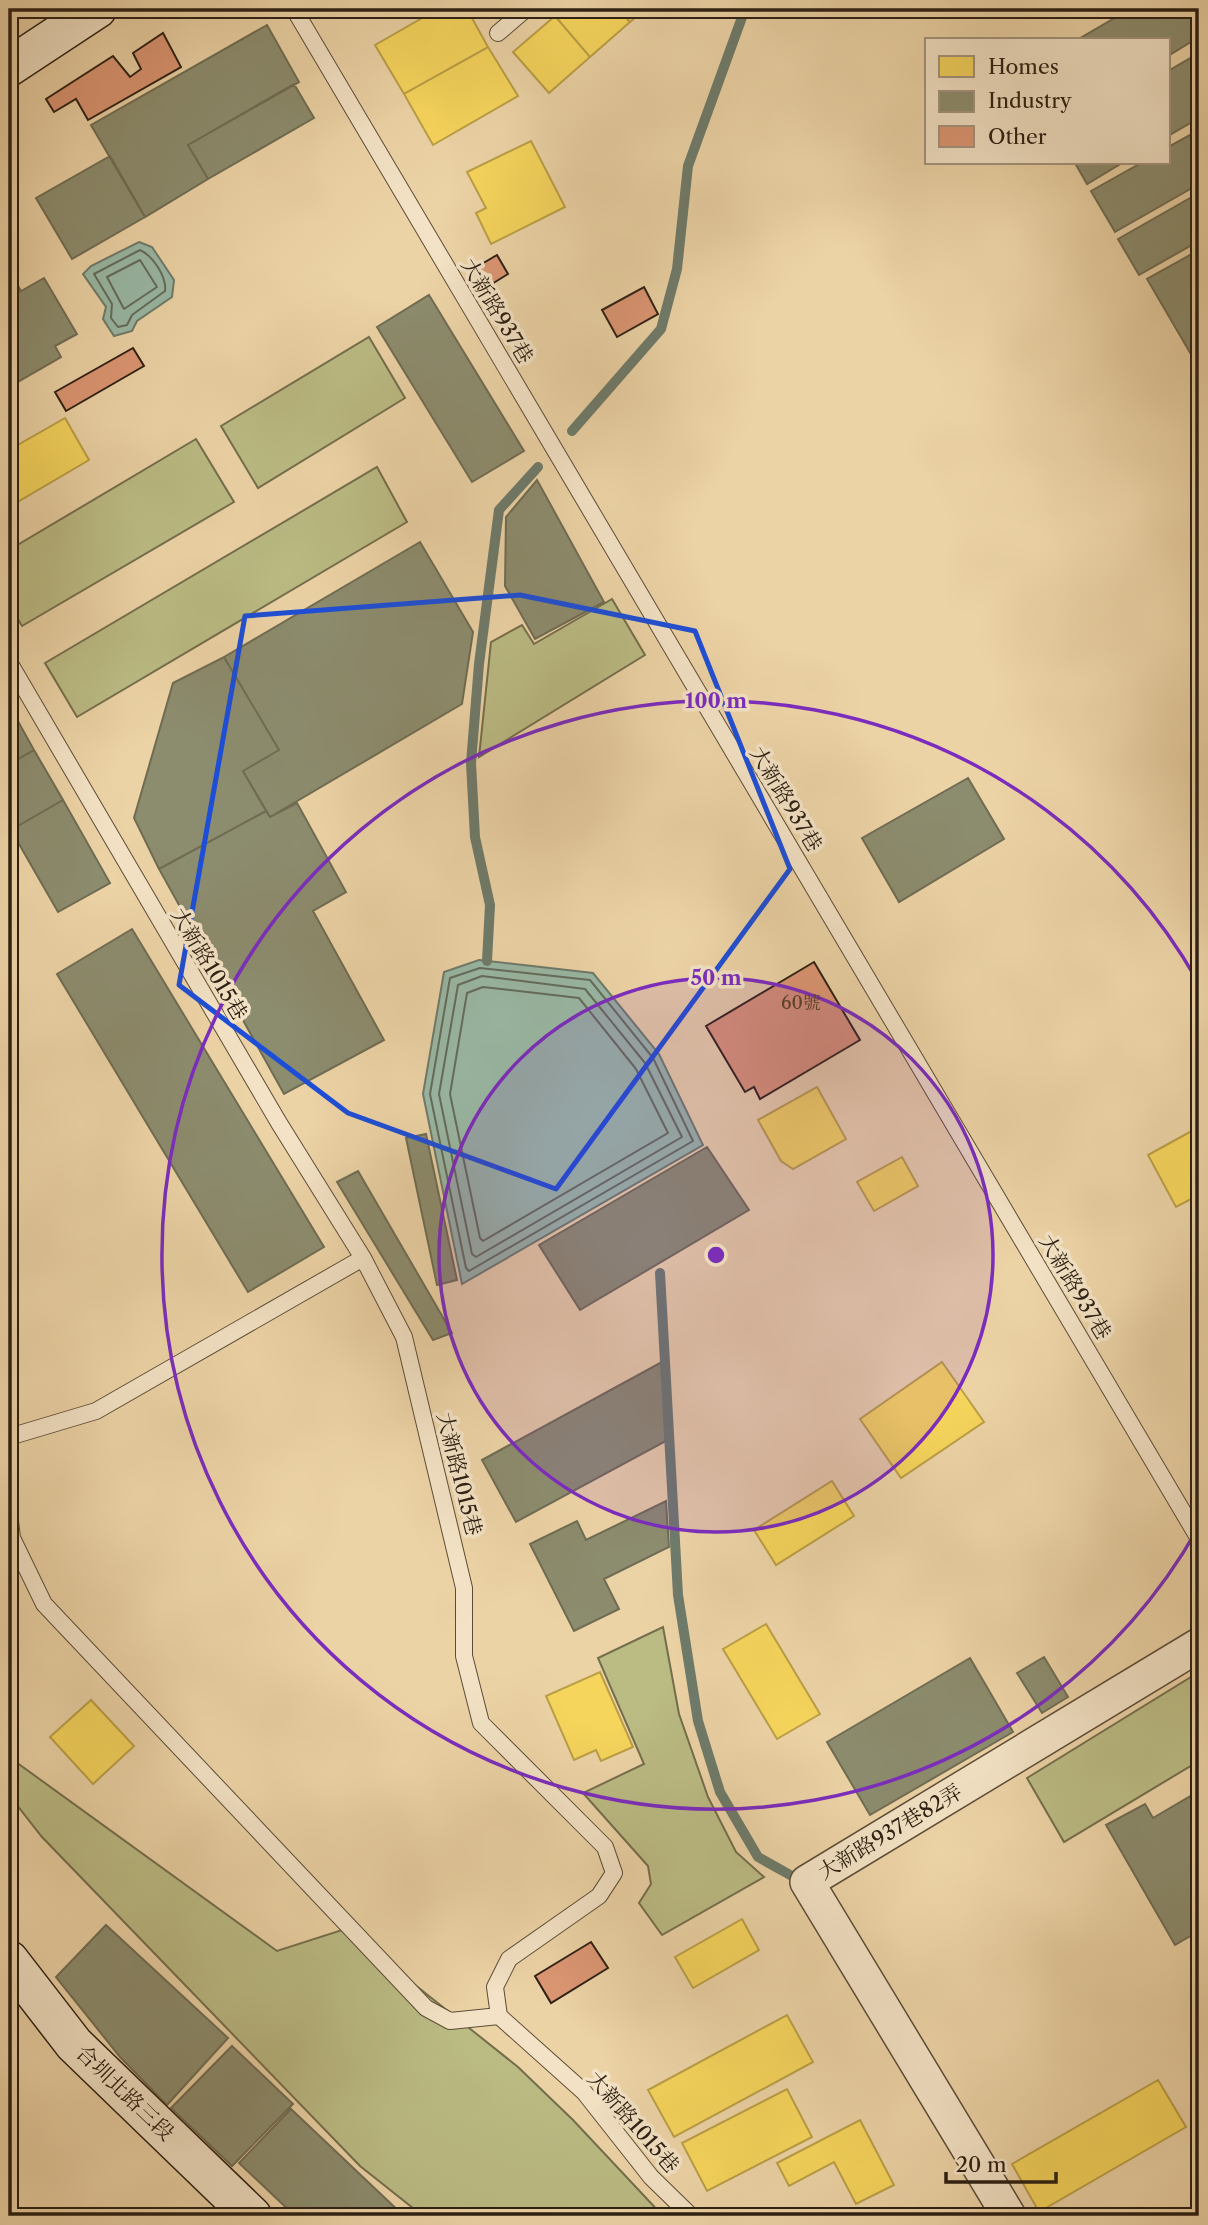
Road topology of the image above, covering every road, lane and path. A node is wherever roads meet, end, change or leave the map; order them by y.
1 (97, 9) edge
2 (294, 9) edge
3 (526, 9) edge
4 (498, 33) dead end
5 (9, 67) edge
6 (9, 662) edge
7 (363, 1258) junction
8 (9, 1437) edge
9 (9, 1513) edge
10 (1199, 1539) edge
11 (1199, 1645) edge
12 (9, 1960) edge
13 (499, 2016) junction
14 (252, 2216) edge
15 (691, 2216) edge
16 (1009, 2216) edge

1 - 5 street
2 - 10 lane, 大新路937巷
3 - 4 lane
6 - 7 lane, 大新路1015巷
7 - 8 lane
7 - 13 lane, 大新路1015巷
9 - 13 lane
11 - 16 street, 大新路937巷82弄
12 - 14 street, 合圳北路三段
13 - 15 lane, 大新路1015巷

